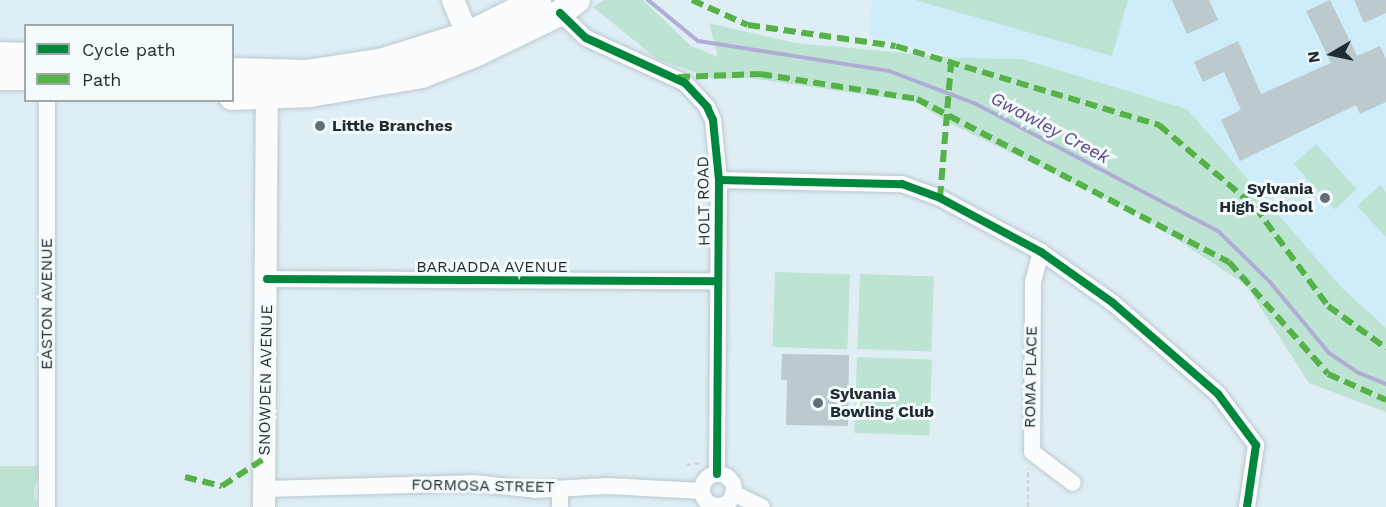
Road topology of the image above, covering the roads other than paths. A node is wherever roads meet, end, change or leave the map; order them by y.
1 (453, 0) edge
2 (558, 4) edge
3 (472, 44) junction
4 (0, 55) edge
5 (24, 56) edge
6 (234, 72) edge
7 (0, 77) edge
8 (24, 77) edge
9 (267, 85) junction
10 (234, 96) edge
11 (47, 102) edge
12 (719, 180) junction
13 (1041, 252) junction
14 (267, 279) junction
15 (718, 281) junction
16 (717, 474) junction
17 (1072, 483) dead end
18 (560, 489) junction
19 (701, 491) junction
20 (734, 493) junction
21 (264, 498) edge
22 (47, 507) edge
23 (560, 507) edge
24 (717, 507) edge
25 (762, 507) edge
26 (1247, 507) edge

1 - 3 street
2 - 3 main road
2 - 12 street, HOLT ROAD
3 - 9 main road
4 - 5 main road
6 - 9 main road
7 - 8 main road
9 - 10 main road
9 - 14 street, SNOWDEN AVENUE
11 - 22 street, EASTON AVENUE
12 - 13 street
12 - 15 street, HOLT ROAD
13 - 17 street, ROMA PLACE
13 - 26 street
14 - 15 street, BARJADDA AVENUE
14 - 21 street, SNOWDEN AVENUE
15 - 16 street, HOLT ROAD
16 - 19 street
16 - 20 street
18 - 19 street, FORMOSA STREET
18 - 21 street, FORMOSA STREET
18 - 23 street
19 - 24 street
20 - 24 street
20 - 25 street

